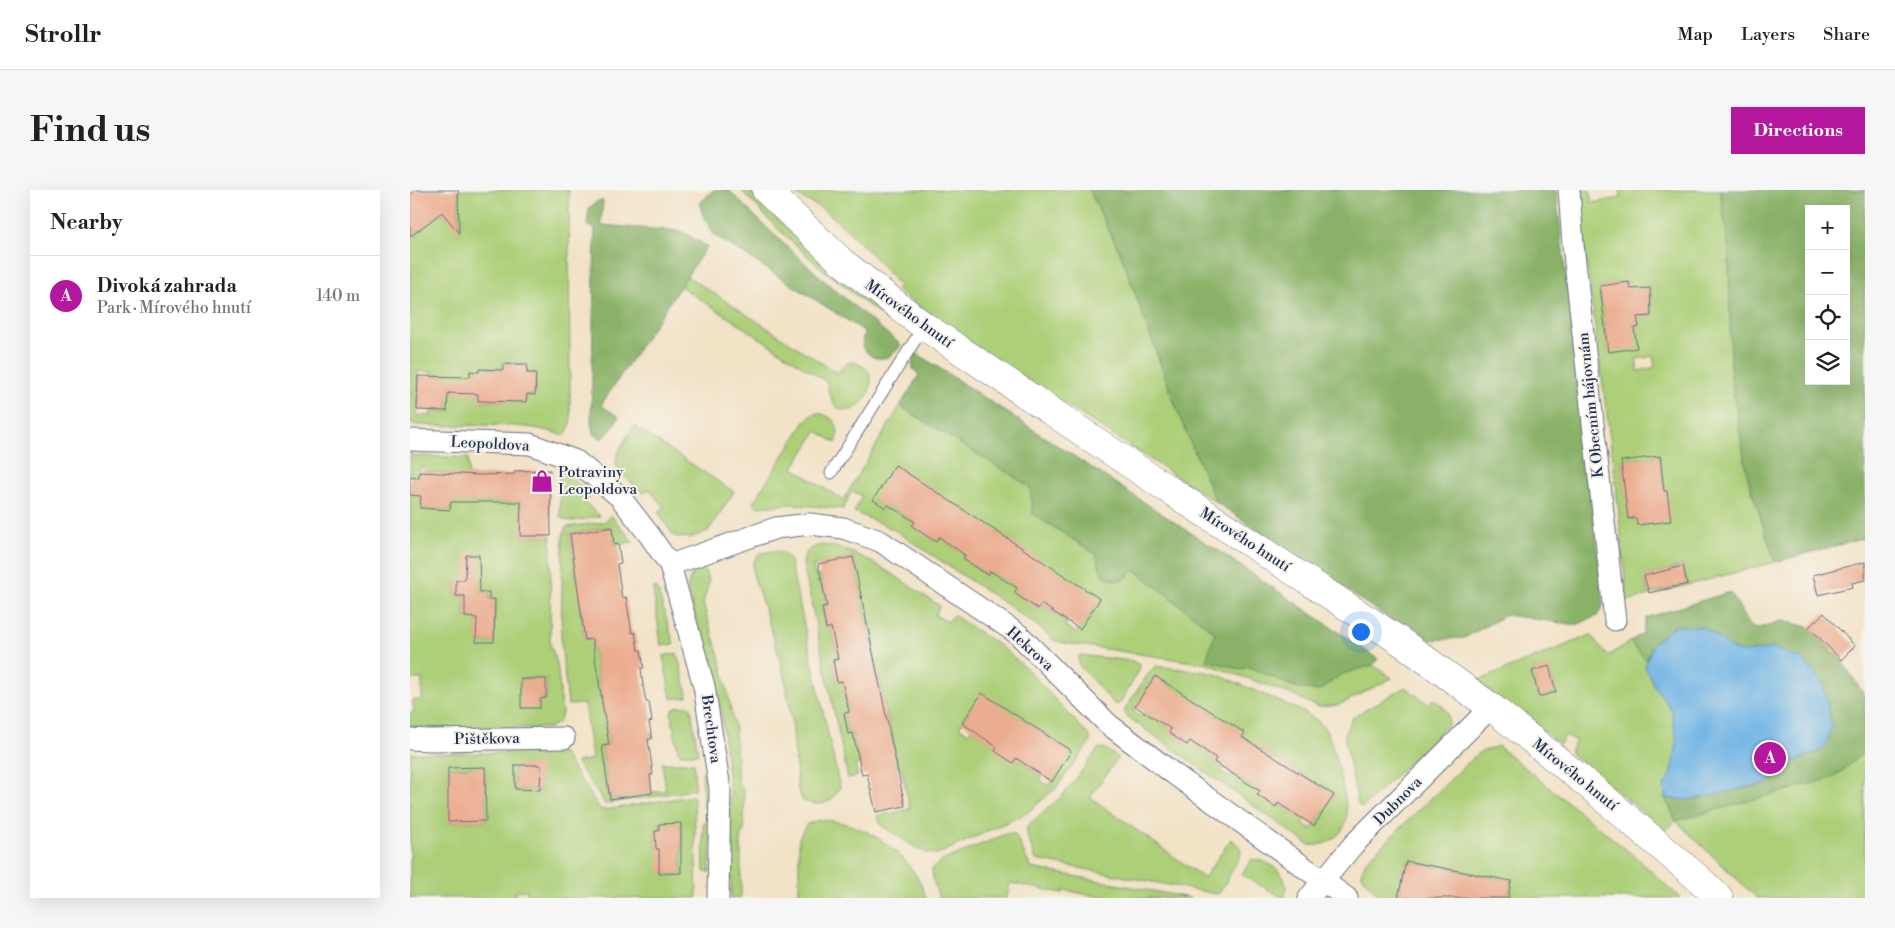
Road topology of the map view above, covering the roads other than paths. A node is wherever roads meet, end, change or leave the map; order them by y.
1 (766, 190) edge
2 (1569, 190) edge
3 (924, 326) junction
4 (410, 440) edge
5 (831, 473) dead end
6 (670, 565) junction
7 (1615, 620) dead end
8 (1491, 707) junction
9 (564, 738) dead end
10 (410, 739) edge
11 (1322, 879) junction
12 (718, 898) edge
13 (1308, 898) edge
14 (1347, 898) edge
15 (1719, 898) edge

1 - 3 main road, Mírového hnutí
2 - 7 street, K Obecním hájovnám
3 - 5 lane
3 - 8 main road, Mírového hnutí
4 - 6 street, Leopoldova
6 - 11 street, Hekrova
6 - 12 street, Brechtova
8 - 11 street, Dubnova
8 - 15 main road, Mírového hnutí
9 - 10 street, Pištěkova
11 - 13 street, Dubnova
11 - 14 street, Hekrova

